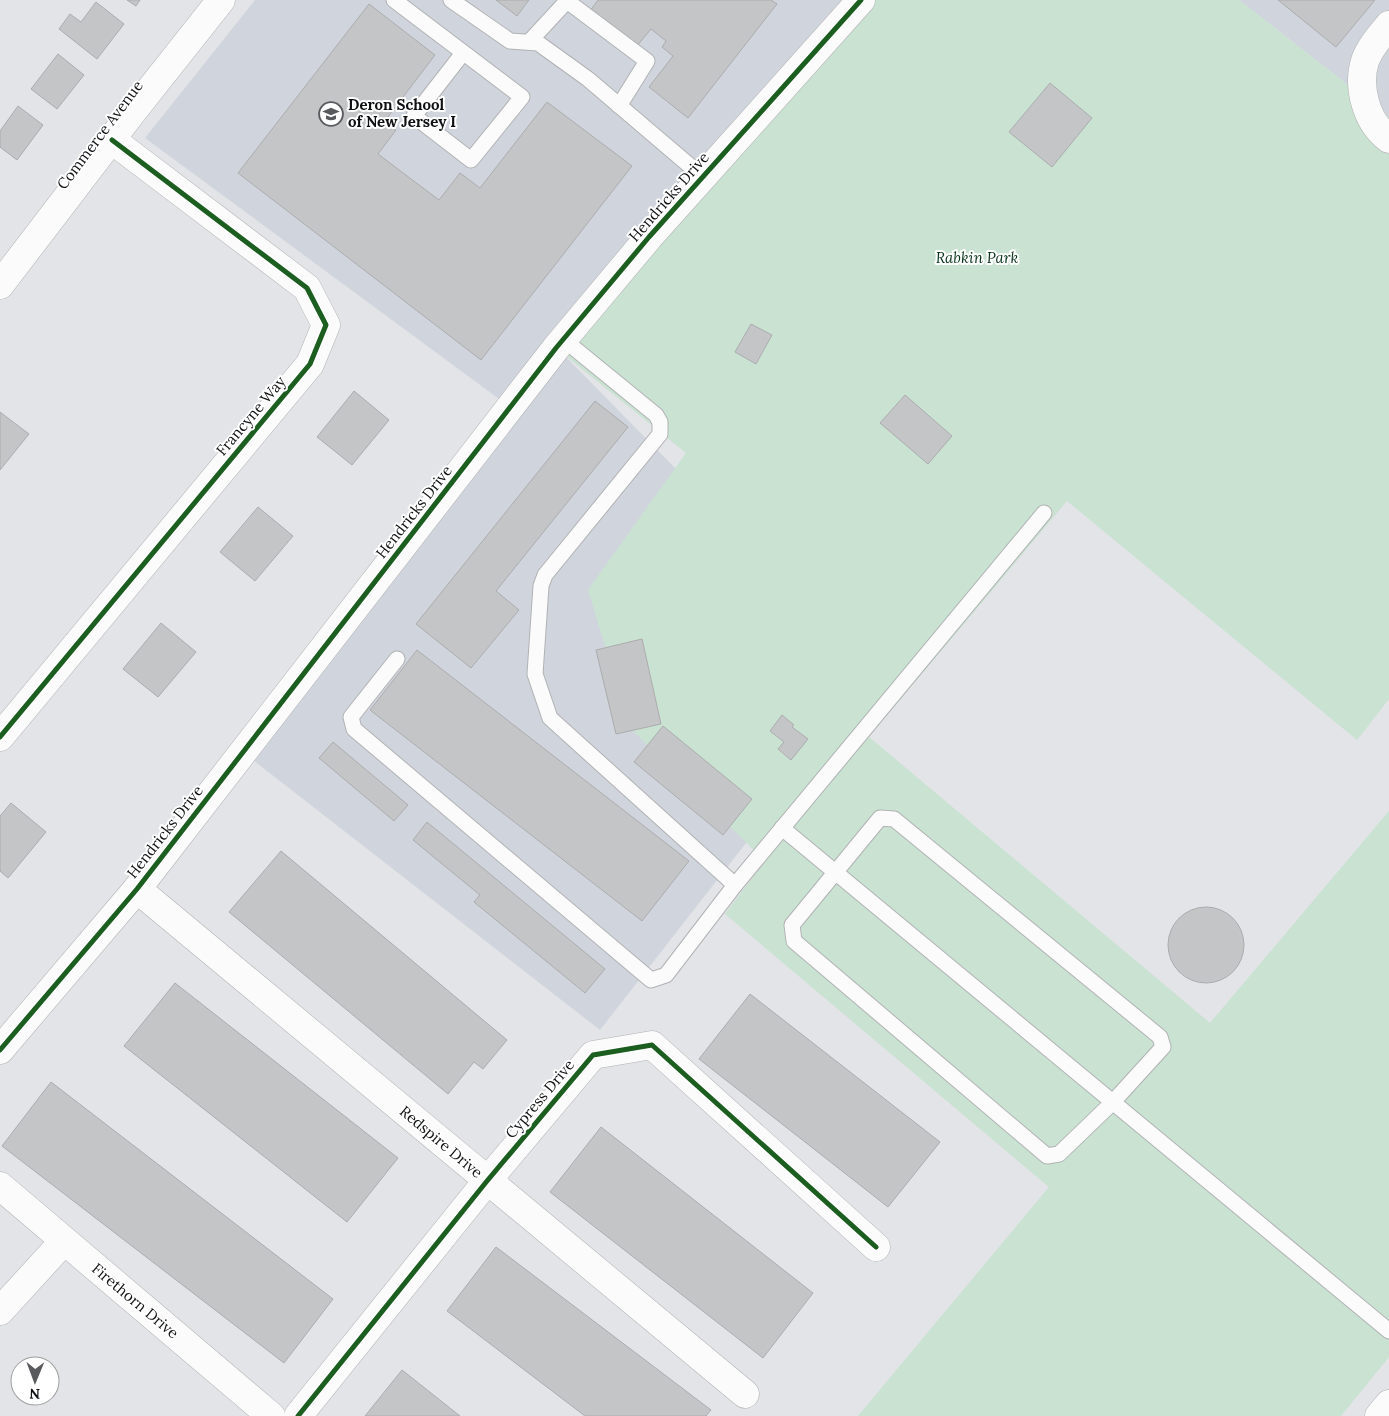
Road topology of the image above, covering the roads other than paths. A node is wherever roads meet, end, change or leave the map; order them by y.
1 (221, 0) edge
2 (394, 0) edge
3 (451, 0) edge
4 (861, 0) edge
5 (1389, 26) edge
6 (529, 42) junction
7 (463, 53) junction
8 (619, 106) junction
9 (1389, 138) edge
10 (112, 140) junction
11 (703, 177) junction
12 (0, 286) edge
13 (563, 339) junction
14 (1044, 513) dead end
15 (397, 659) dead end
16 (0, 737) edge
17 (782, 828) junction
18 (834, 872) junction
19 (735, 885) junction
20 (137, 889) junction
21 (0, 1050) edge
22 (1112, 1103) junction
23 (487, 1181) junction
24 (0, 1186) edge
25 (64, 1241) junction
26 (876, 1247) dead end
27 (0, 1311) edge
28 (1389, 1331) edge
29 (745, 1394) dead end
30 (1389, 1404) edge
31 (271, 1416) edge
32 (298, 1416) edge
33 (1379, 1416) edge

1 - 10 street, Commerce Avenue
2 - 7 lane
3 - 6 lane
4 - 11 street, Hendricks Drive
5 - 9 street
6 - 8 lane
6 - 8 lane
7 - 7 lane
8 - 11 lane
10 - 12 street, Commerce Avenue
10 - 16 street, Francyne Way
11 - 13 street, Hendricks Drive
13 - 19 lane
13 - 20 street, Hendricks Drive
14 - 17 lane
15 - 19 lane
17 - 18 lane
17 - 19 lane
18 - 22 lane
18 - 22 lane
18 - 22 lane
20 - 21 street, Hendricks Drive
20 - 23 street, Redspire Drive
22 - 28 lane
23 - 26 street, Cypress Drive
23 - 29 street, Redspire Drive
23 - 32 street, Cypress Drive
24 - 25 street, Firethorn Drive
25 - 27 street
25 - 31 street, Firethorn Drive
30 - 33 street

